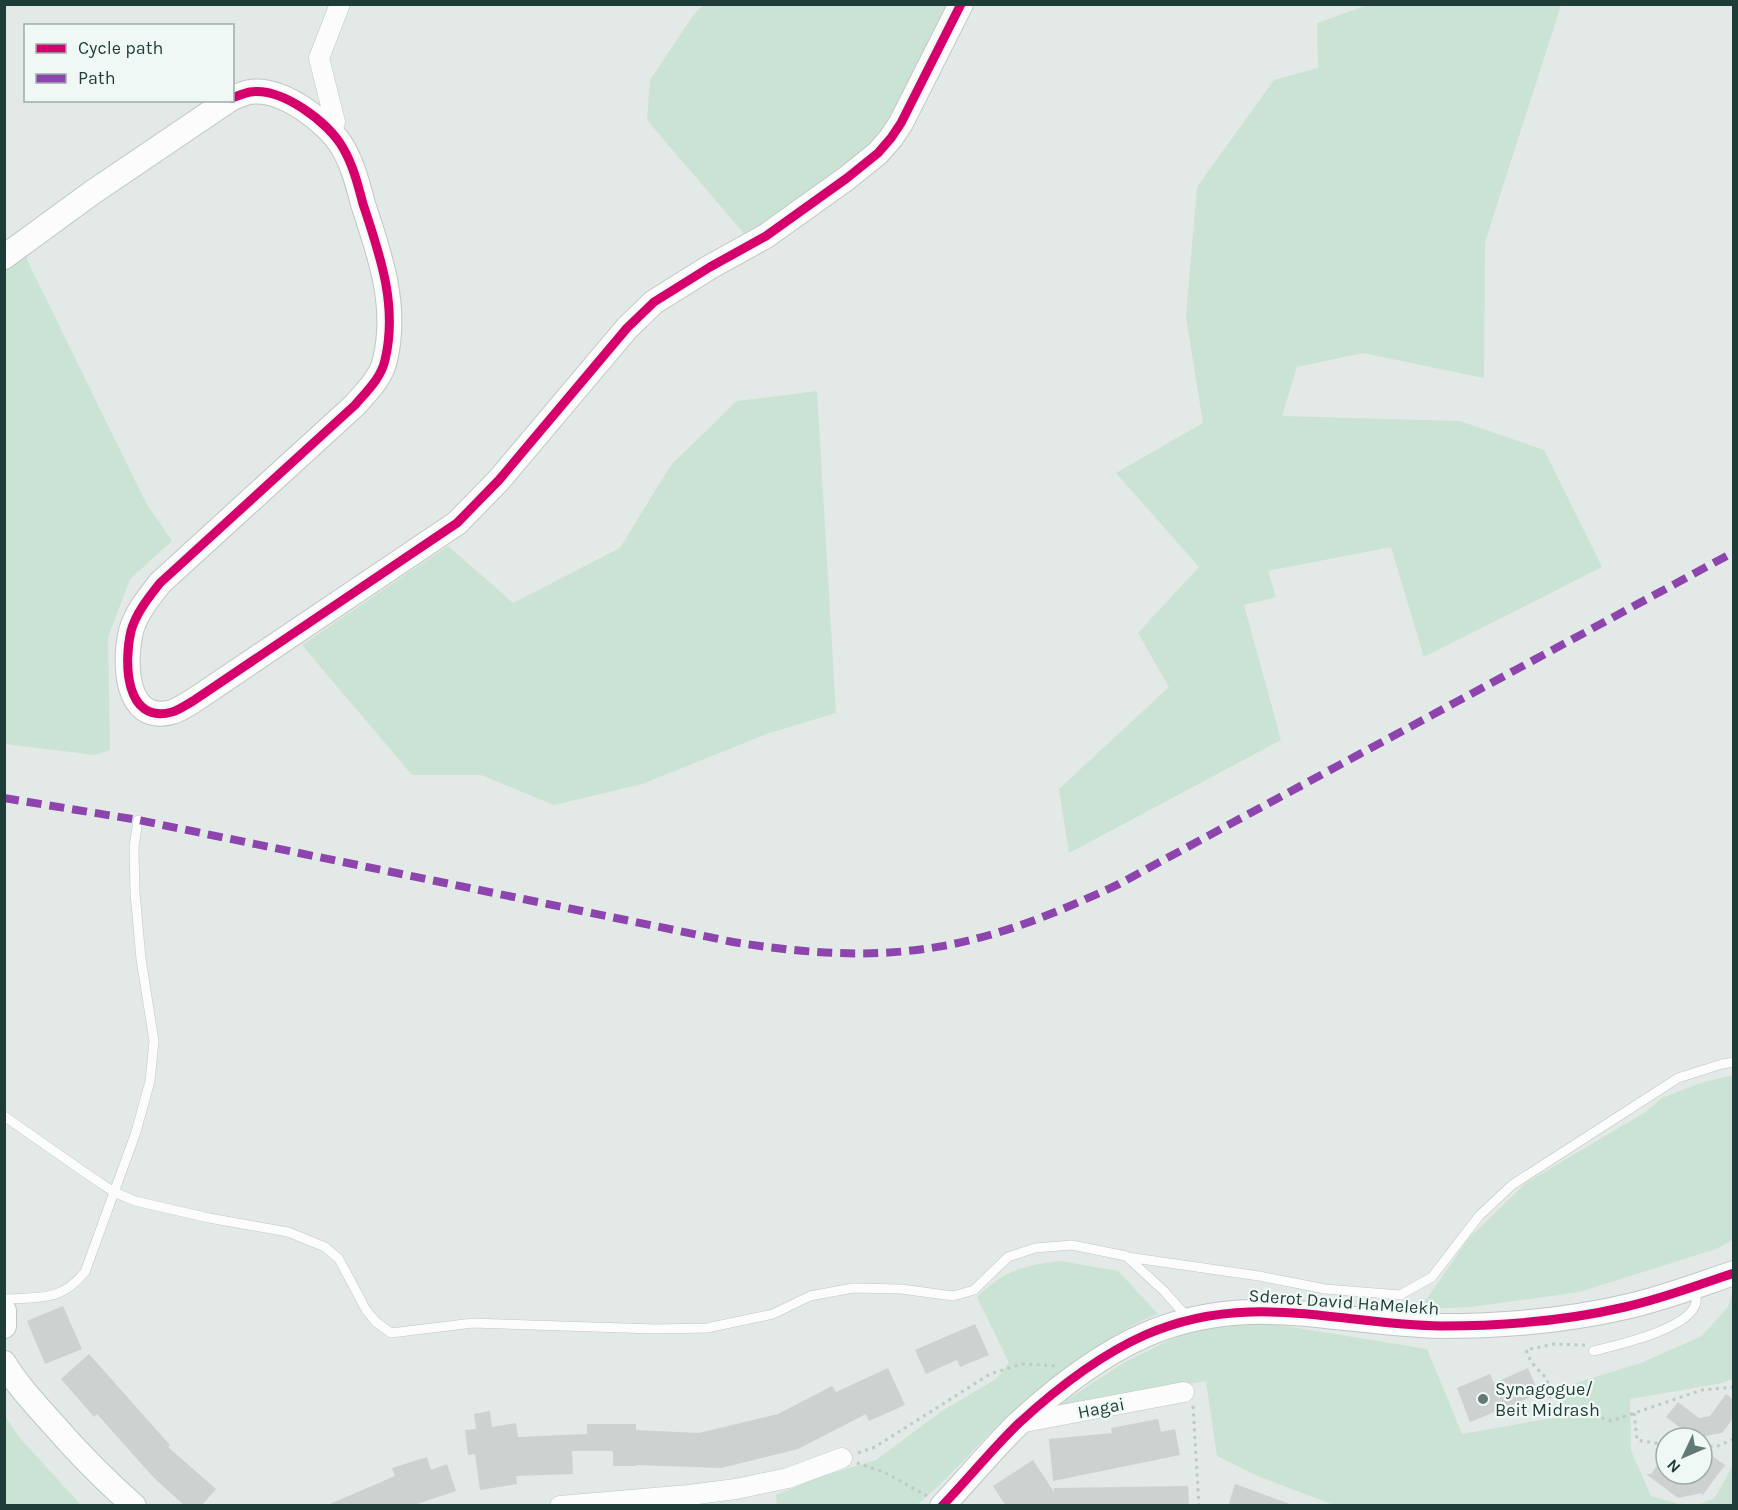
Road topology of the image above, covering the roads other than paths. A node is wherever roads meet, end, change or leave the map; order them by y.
1 (339, 4) edge
2 (961, 4) edge
3 (234, 98) edge
4 (226, 102) edge
5 (332, 130) junction
6 (4, 257) edge
7 (138, 820) dead end
8 (1734, 1062) edge
9 (4, 1116) edge
10 (114, 1192) junction
11 (1126, 1257) junction
12 (1734, 1273) edge
13 (1694, 1287) junction
14 (4, 1299) edge
15 (4, 1311) edge
16 (1189, 1320) junction
17 (4, 1326) edge
18 (1593, 1351) road end
19 (4, 1363) edge
20 (1184, 1392) road end
21 (1019, 1423) junction
22 (842, 1458) road end
23 (942, 1505) edge
24 (134, 1506) edge
25 (560, 1506) edge

1 - 5 street
2 - 5 street
3 - 5 street
4 - 6 street
7 - 10 lane
8 - 11 lane
9 - 10 lane
10 - 11 lane
10 - 14 lane
11 - 16 lane
12 - 13 street, Sderot David HaMelekh
13 - 16 street, Sderot David HaMelekh
13 - 18 lane
15 - 17 street
16 - 21 street, Sderot David HaMelekh
19 - 24 street
20 - 21 street, Hagai
21 - 23 street, Sderot David HaMelekh
22 - 25 street

